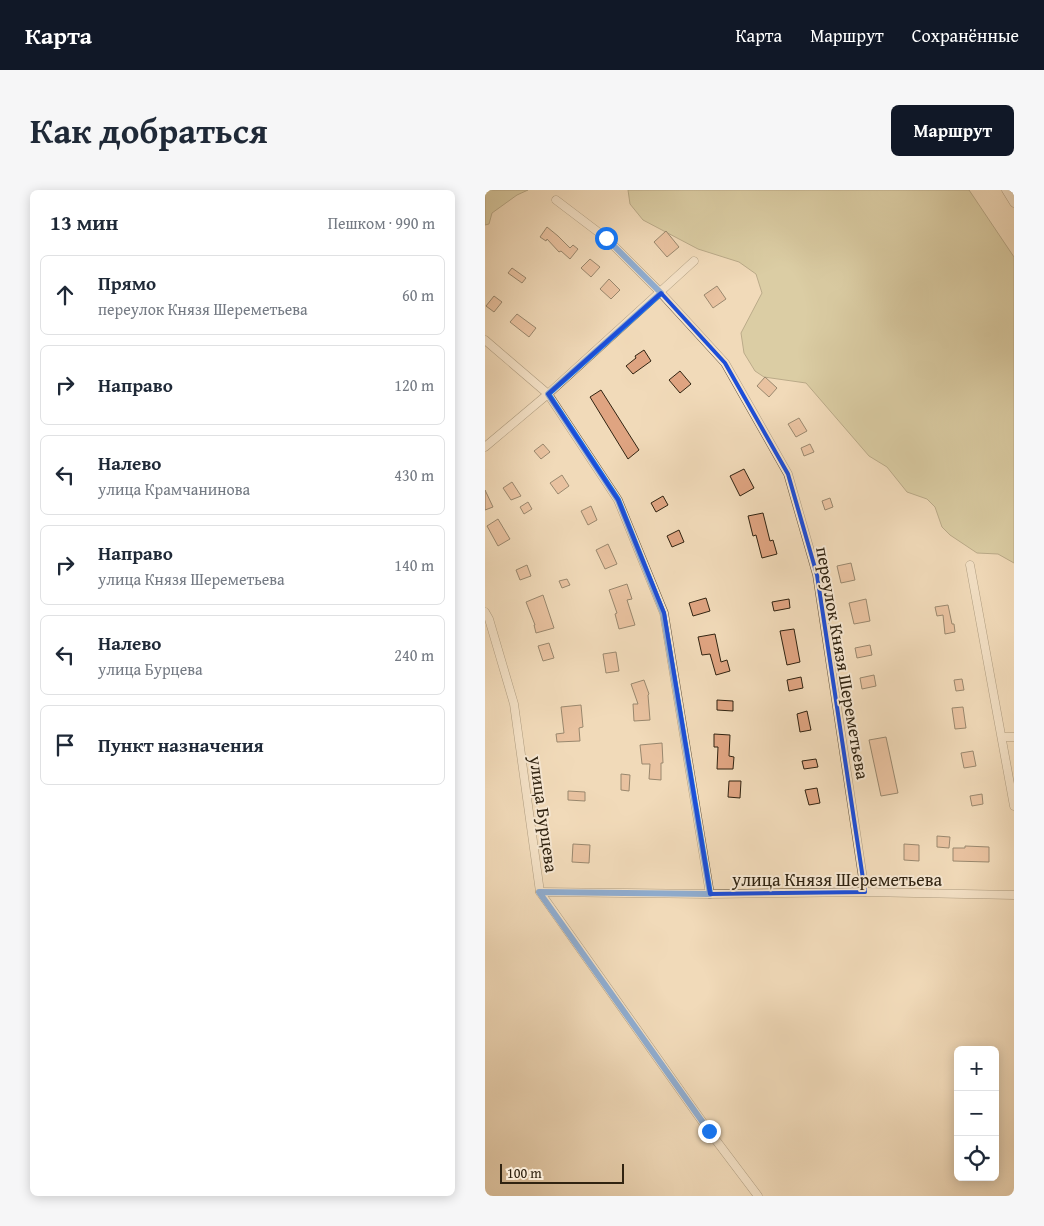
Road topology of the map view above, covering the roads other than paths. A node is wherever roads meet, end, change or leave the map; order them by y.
1 (1006, 190) edge
2 (556, 200) dead end
3 (1014, 203) edge
4 (694, 261) dead end
5 (661, 293) junction
6 (485, 340) edge
7 (548, 394) junction
8 (485, 447) edge
9 (970, 565) dead end
10 (485, 612) edge
11 (1003, 737) junction
12 (1014, 737) edge
13 (1014, 806) edge
14 (539, 892) junction
15 (865, 892) junction
16 (710, 894) junction
17 (1014, 895) edge
18 (758, 1196) edge

1 - 3 street
2 - 5 street, переулок Князя Шереметьева
4 - 5 street
5 - 7 street
5 - 15 street, переулок Князя Шереметьева
6 - 7 street
7 - 8 street
7 - 16 street
9 - 11 street
10 - 14 street, улица Бурцева
11 - 12 street
11 - 13 street
14 - 16 street, улица Князя Шереметьева
14 - 18 street, улица Бурцева
15 - 16 street, улица Князя Шереметьева
15 - 17 street, улица Князя Шереметьева

